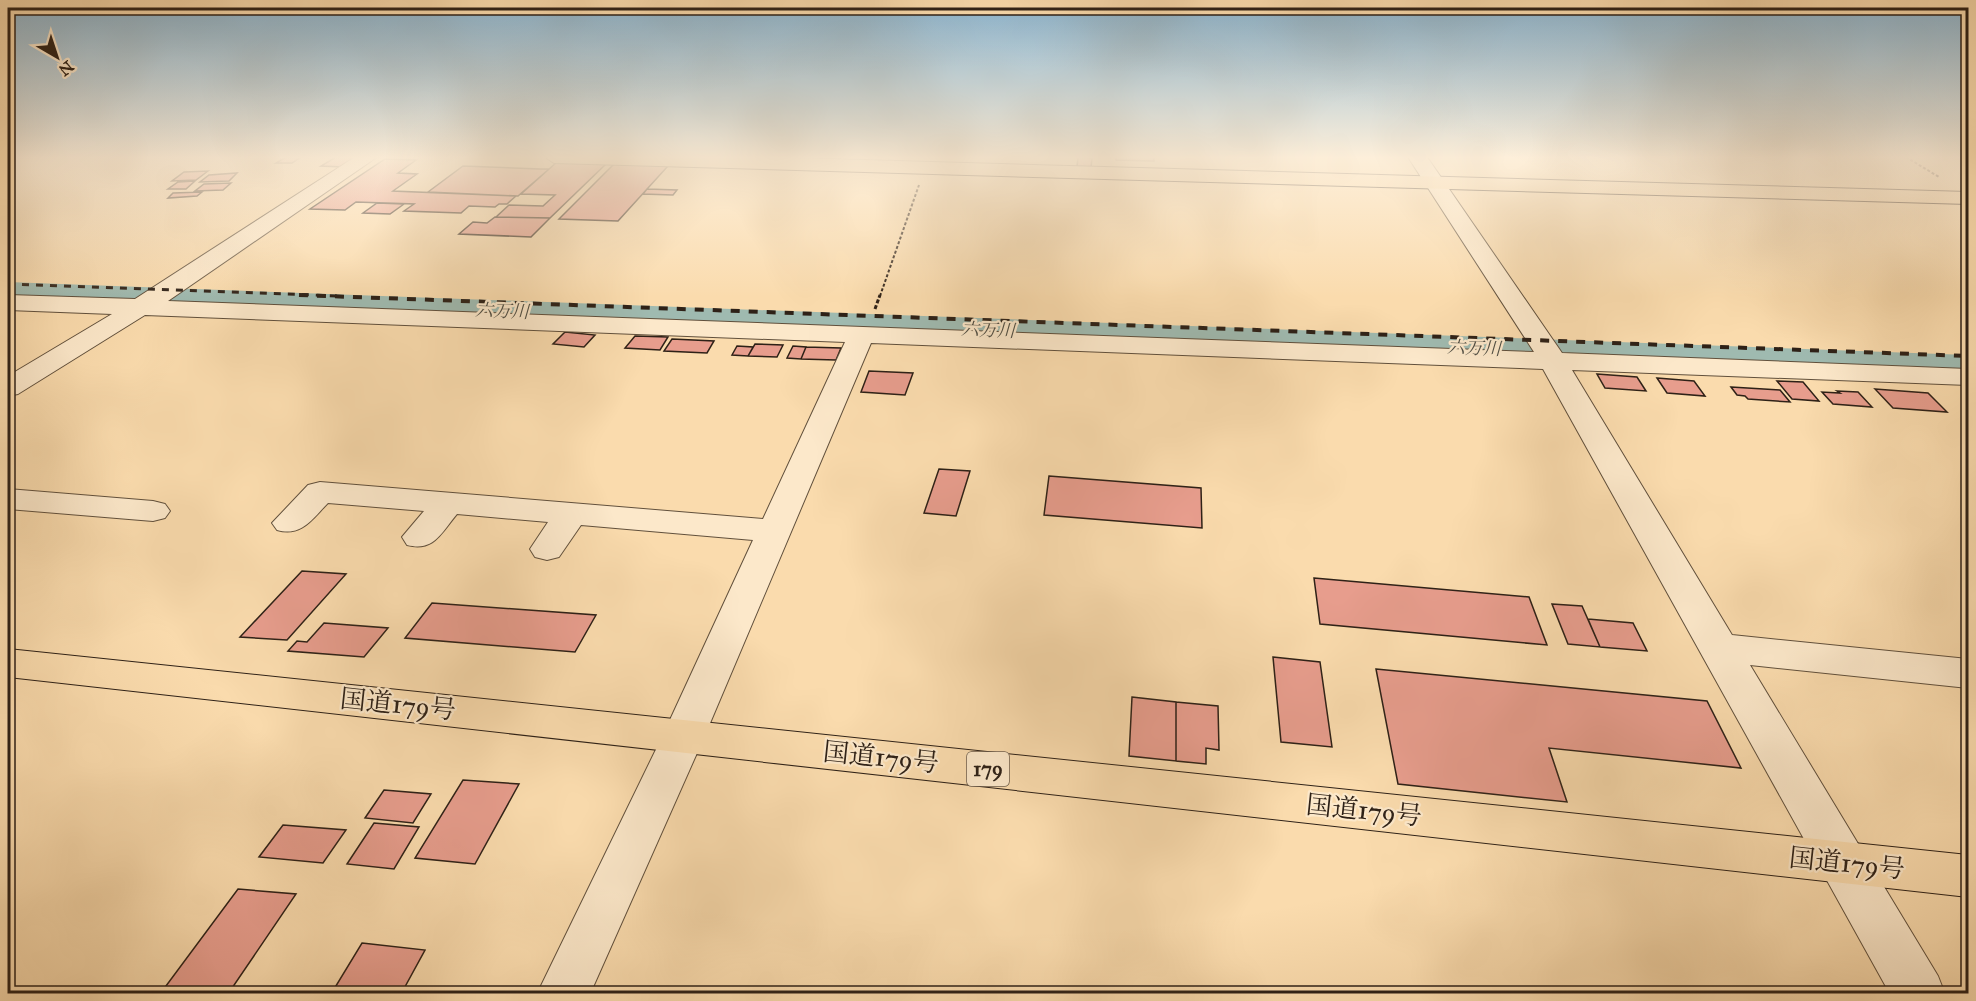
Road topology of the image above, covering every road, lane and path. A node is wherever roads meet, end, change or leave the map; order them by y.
1 (297, 204) edge
2 (912, 204) edge
3 (1448, 204) edge
4 (150, 301) junction
5 (8, 302) edge
6 (867, 323) junction
7 (1548, 354) junction
8 (1968, 377) edge
9 (8, 388) edge
10 (8, 499) edge
11 (449, 504) junction
12 (153, 512) dead end
13 (571, 514) junction
14 (289, 522) dead end
15 (775, 531) junction
16 (419, 537) dead end
17 (547, 549) dead end
18 (1720, 648) junction
19 (8, 663) edge
20 (1968, 674) edge
21 (684, 735) junction
22 (1845, 864) junction
23 (1968, 876) edge
24 (563, 993) edge
25 (1919, 993) edge

1 - 4 street
2 - 6 path
3 - 7 street
4 - 5 street
4 - 6 street
4 - 9 street
6 - 7 street
6 - 15 street
7 - 8 street
7 - 18 street
10 - 12 street
11 - 13 street
11 - 14 street
11 - 16 street
13 - 15 street
13 - 17 street
15 - 21 street
18 - 20 street
18 - 22 street
19 - 21 main road, 国道179号 / 179
21 - 22 main road, 国道179号 / 179
21 - 24 street
22 - 23 main road, 国道179号 / 179
22 - 25 street

